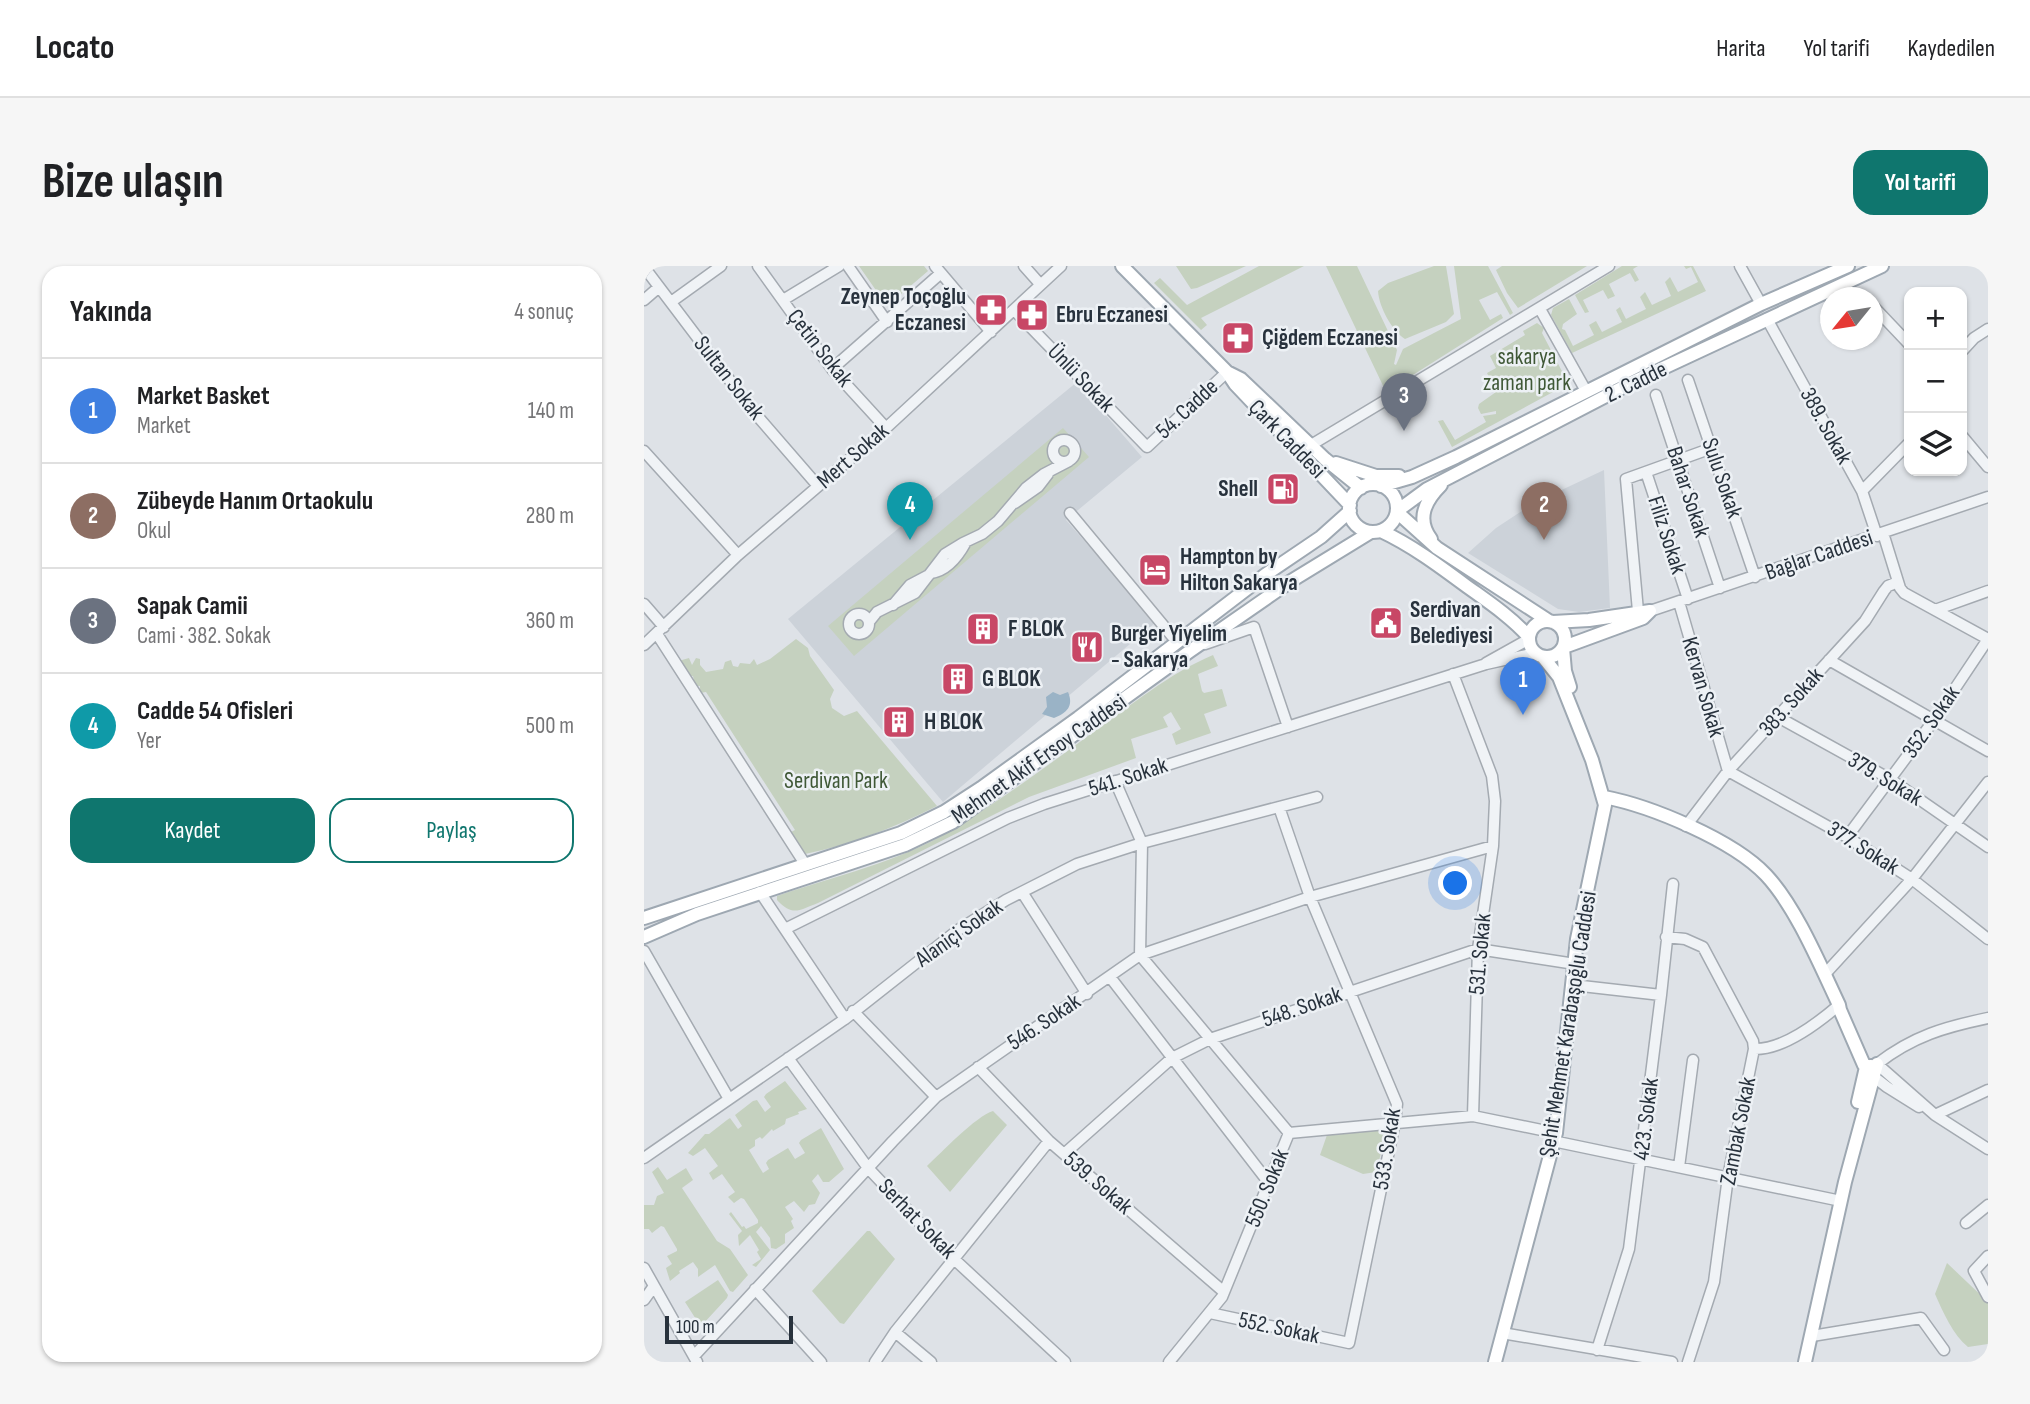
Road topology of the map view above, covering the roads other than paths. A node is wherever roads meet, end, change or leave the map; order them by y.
1 (722, 266) edge
2 (758, 266) edge
3 (839, 266) edge
4 (848, 266) edge
5 (1024, 266) edge
6 (1061, 266) edge
7 (1122, 266) edge
8 (1609, 266) edge
9 (1740, 266) edge
10 (1848, 266) edge
11 (1882, 266) edge
12 (644, 267) edge
13 (938, 270) edge
14 (1040, 284) junction
15 (659, 287) junction
16 (644, 300) edge
17 (783, 300) junction
18 (671, 302) junction
19 (1761, 304) junction
20 (1540, 309) junction
21 (1014, 310) junction
22 (1883, 317) edge
23 (1767, 319) junction
24 (887, 322) junction
25 (1988, 328) edge
26 (991, 332) junction
27 (1904, 339) edge
28 (1963, 350) edge
29 (832, 369) junction
30 (1227, 372) junction
31 (1688, 380) dead end
32 (1586, 391) junction
33 (1656, 395) dead end
34 (886, 428) junction
35 (1967, 442) edge
36 (1311, 445) junction
37 (1147, 447) joint
38 (1904, 448) edge
39 (1712, 449) junction
40 (644, 451) edge
41 (1456, 457) junction
42 (1325, 458) junction
43 (1069, 461) dead end
44 (1677, 461) junction
45 (1988, 467) edge
46 (1646, 472) junction
47 (1449, 477) junction
48 (818, 486) junction
49 (1381, 486) junction
50 (1361, 488) junction
51 (1862, 491) junction
52 (1988, 497) edge
53 (1350, 508) junction
54 (1397, 512) junction
55 (1069, 513) dead end
56 (1376, 531) junction
57 (1880, 535) junction
58 (1437, 548) junction
59 (738, 555) junction
60 (1755, 577) junction
61 (1898, 582) junction
62 (1720, 589) junction
63 (1988, 591) edge
64 (1684, 600) junction
65 (644, 604) edge
66 (1935, 610) junction
67 (1644, 611) junction
68 (869, 622) dead end
69 (1551, 622) junction
70 (661, 631) junction
71 (1529, 638) junction
72 (1988, 639) edge
73 (1179, 641) junction
74 (644, 645) edge
75 (1563, 647) junction
76 (1193, 648) junction
77 (1539, 655) junction
78 (1829, 660) junction
79 (1486, 664) junction
80 (1453, 674) junction
81 (1778, 717) junction
82 (1934, 720) junction
83 (1288, 727) junction
84 (1580, 728) junction
85 (1988, 751) edge
86 (1728, 771) junction
87 (1890, 779) junction
88 (1115, 781) junction
89 (1988, 782) edge
90 (1317, 797) dead end
91 (1604, 797) junction
92 (1279, 807) junction
93 (1955, 824) junction
94 (1686, 826) junction
95 (1847, 837) junction
96 (1142, 843) junction
97 (1493, 846) junction
98 (1988, 847) edge
99 (805, 864) junction
100 (1912, 879) junction
101 (1673, 884) dead end
102 (760, 892) junction
103 (1022, 892) junction
104 (1310, 897) junction
105 (644, 918) edge
106 (785, 929) junction
107 (644, 937) edge
108 (1667, 937) junction
109 (1988, 939) edge
110 (1478, 949) junction
111 (644, 951) edge
112 (1140, 955) junction
113 (1575, 964) junction
114 (1825, 974) junction
115 (1110, 977) junction
116 (1573, 985) junction
117 (1348, 991) junction
118 (1087, 993) junction
119 (1661, 995) junction
120 (1839, 1005) junction
121 (853, 1011) junction
122 (1988, 1018) edge
123 (845, 1019) junction
124 (1210, 1039) junction
125 (1754, 1049) junction
126 (788, 1058) junction
127 (1172, 1058) junction
128 (1693, 1060) dead end
129 (978, 1067) junction
130 (1872, 1069) junction
131 (1988, 1090) edge
132 (936, 1097) junction
133 (729, 1099) junction
134 (1935, 1115) junction
135 (1473, 1116) junction
136 (1395, 1122) junction
137 (1289, 1133) junction
138 (1555, 1137) junction
139 (1049, 1141) junction
140 (1988, 1149) edge
141 (1065, 1154) junction
142 (644, 1158) edge
143 (1641, 1159) junction
144 (867, 1167) junction
145 (1679, 1167) junction
146 (1728, 1178) junction
147 (1269, 1183) junction
148 (1841, 1201) junction
149 (1988, 1205) edge
150 (1966, 1223) dead end
151 (1988, 1256) edge
152 (954, 1259) junction
153 (644, 1268) edge
154 (654, 1286) junction
155 (755, 1289) junction
156 (1224, 1292) junction
157 (1988, 1297) edge
158 (644, 1300) edge
159 (1210, 1313) junction
160 (895, 1332) junction
161 (1502, 1333) junction
162 (1812, 1336) junction
163 (1349, 1343) joint
164 (1597, 1350) junction
165 (1944, 1350) dead end
166 (695, 1359) edge
167 (821, 1362) edge
168 (875, 1362) edge
169 (931, 1362) edge
170 (1065, 1362) edge
171 (1169, 1362) edge
172 (1495, 1362) edge
173 (1672, 1362) edge
174 (1688, 1362) edge
175 (1805, 1362) edge

1 - 18 street
2 - 17 street, Çetin Sokak
3 - 17 street
4 - 24 street
5 - 14 street
6 - 14 street, Mert Sokak
7 - 30 main road, Çark Caddesi
8 - 20 street
9 - 19 street
10 - 19 main road, 2. Cadde
11 - 23 main road, 2. Cadde
12 - 15 street, Sultan Sokak
13 - 24 street
13 - 26 street
14 - 21 street, Mert Sokak
15 - 16 street
15 - 18 street, Sultan Sokak
17 - 29 street, Çetin Sokak
18 - 48 street, Sultan Sokak
19 - 32 main road, 2. Cadde
20 - 32 street
20 - 36 street
21 - 26 street, Mert Sokak
21 - 37 street, Ünlü Sokak
22 - 27 street
23 - 47 main road, 2. Cadde
23 - 51 street, 389. Sokak
24 - 29 street
25 - 28 street
26 - 34 street, Mert Sokak
29 - 34 street, Çetin Sokak
30 - 36 main road, Çark Caddesi
30 - 37 street, 54. Cadde
30 - 53 main road, Çark Caddesi
31 - 39 street, Sulu Sokak
32 - 41 main road, 2. Cadde
33 - 44 street, Bahar Sokak
34 - 48 street, Mert Sokak
35 - 45 street
36 - 42 main road, Çark Caddesi
38 - 51 street
39 - 44 street
39 - 60 street, Sulu Sokak
40 - 59 street
41 - 42 main road
41 - 49 main road, 2. Cadde
42 - 50 main road, Çark Caddesi
43 - 68 street
44 - 46 street
44 - 62 street, Bahar Sokak
46 - 64 street, Filiz Sokak
46 - 67 street
47 - 54 main road, 2. Cadde
47 - 58 main road
48 - 59 street, Mert Sokak
49 - 50 main road
49 - 54 main road
50 - 53 main road
51 - 57 street, 389. Sokak
52 - 57 street, Bağlar Caddesi
53 - 56 main road
53 - 73 main road, Mehmet Akif Ersoy Caddesi
54 - 56 main road
54 - 58 main road
55 - 73 street
56 - 71 main road
56 - 76 main road, Mehmet Akif Ersoy Caddesi
57 - 60 street, Bağlar Caddesi
57 - 61 street, 389. Sokak
58 - 69 main road
59 - 70 street, Mert Sokak
60 - 62 street, Bağlar Caddesi
61 - 66 street
61 - 78 street, 383. Sokak
62 - 64 street, Bağlar Caddesi
63 - 66 street
64 - 67 street, Bağlar Caddesi
64 - 86 street, Kervan Sokak
65 - 70 street
66 - 72 street
67 - 69 main road
67 - 75 main road
69 - 71 main road
69 - 75 main road
70 - 74 street, Mert Sokak
70 - 99 street
71 - 77 main road
71 - 79 street
72 - 82 street, 352. Sokak
73 - 99 main road, Mehmet Akif Ersoy Caddesi
75 - 77 main road
75 - 84 main road, Şehit Mehmet Karabaşoğlu Caddesi
76 - 83 street
76 - 102 main road, Mehmet Akif Ersoy Caddesi
77 - 79 street
77 - 84 main road, Şehit Mehmet Karabaşoğlu Caddesi
78 - 81 street, 383. Sokak
78 - 82 street
79 - 80 street, 541. Sokak
80 - 83 street, 541. Sokak
80 - 97 street, 531. Sokak
81 - 86 street, 383. Sokak
81 - 87 street, 379. Sokak
82 - 85 street
82 - 87 street, 352. Sokak
83 - 88 street, 541. Sokak
84 - 91 main road, Şehit Mehmet Karabaşoğlu Caddesi
86 - 94 street, 383. Sokak
86 - 95 street, 377. Sokak
87 - 93 street, 379. Sokak
87 - 95 street, 352. Sokak
88 - 96 street
88 - 106 street, 541. Sokak
89 - 93 street
90 - 92 street, Alaniçi Sokak
91 - 94 main road
91 - 113 main road, Şehit Mehmet Karabaşoğlu Caddesi
92 - 96 street, Alaniçi Sokak
92 - 104 street, 533. Sokak
93 - 98 street, 379. Sokak
93 - 100 street
94 - 114 main road
95 - 100 street, 377. Sokak
96 - 103 street, Alaniçi Sokak
96 - 112 street
97 - 104 street, 546. Sokak
97 - 110 street, 531. Sokak
99 - 105 main road, Mehmet Akif Ersoy Caddesi
100 - 109 street, 377. Sokak
100 - 114 street
101 - 108 street, 423. Sokak
102 - 106 street
102 - 107 main road, Mehmet Akif Ersoy Caddesi
103 - 118 street
103 - 121 street, Alaniçi Sokak
104 - 112 street, 546. Sokak
104 - 117 street, 533. Sokak
106 - 123 street
108 - 119 street, 423. Sokak
108 - 125 street, Zambak Sokak
110 - 113 street, 548. Sokak
110 - 117 street, 548. Sokak
110 - 135 street, 531. Sokak
111 - 133 street
112 - 115 street, 546. Sokak
112 - 124 street
113 - 116 main road, Şehit Mehmet Karabaşoğlu Caddesi
114 - 120 main road
115 - 118 street, 546. Sokak
115 - 127 street
116 - 119 street
116 - 138 main road, Şehit Mehmet Karabaşoğlu Caddesi
117 - 124 street, 548. Sokak
117 - 136 street, 533. Sokak
118 - 129 street, 546. Sokak
119 - 143 street, 423. Sokak
120 - 125 street
120 - 130 main road
121 - 123 street, Alaniçi Sokak
121 - 132 street
122 - 130 street
123 - 126 street, Alaniçi Sokak
124 - 127 street, 548. Sokak
124 - 137 street
125 - 146 street, Zambak Sokak
126 - 133 street, Alaniçi Sokak
126 - 144 street, Serhat Sokak
127 - 141 street, 548. Sokak
127 - 147 street
128 - 145 street
129 - 132 street, 546. Sokak
129 - 139 street, 539. Sokak
130 - 134 street
130 - 148 main road
131 - 134 street
132 - 144 street, 546. Sokak
133 - 142 street, Alaniçi Sokak
134 - 140 street
135 - 136 street, 550. Sokak
135 - 138 street, 550. Sokak
136 - 137 street, 550. Sokak
136 - 163 street, 533. Sokak
137 - 147 street, 550. Sokak
138 - 143 street, 550. Sokak
138 - 161 main road, Şehit Mehmet Karabaşoğlu Caddesi
139 - 141 street, 539. Sokak
139 - 152 street
141 - 156 street, 539. Sokak
143 - 145 street, 550. Sokak
143 - 164 street, 423. Sokak
144 - 152 street, Serhat Sokak
144 - 155 street, 546. Sokak
145 - 146 street, 550. Sokak
146 - 148 street, 550. Sokak
146 - 174 street, Zambak Sokak
147 - 156 street, 550. Sokak
148 - 162 main road
149 - 150 street
151 - 157 street
152 - 160 street
152 - 170 street, Serhat Sokak
153 - 154 street
154 - 158 street
154 - 166 street
155 - 166 street, 546. Sokak
155 - 167 street
156 - 159 street, 550. Sokak
159 - 163 street, 552. Sokak
159 - 171 street, 550. Sokak
160 - 168 street
160 - 169 street
161 - 164 street
161 - 172 main road, Şehit Mehmet Karabaşoğlu Caddesi
162 - 165 street
162 - 175 main road
164 - 173 street

